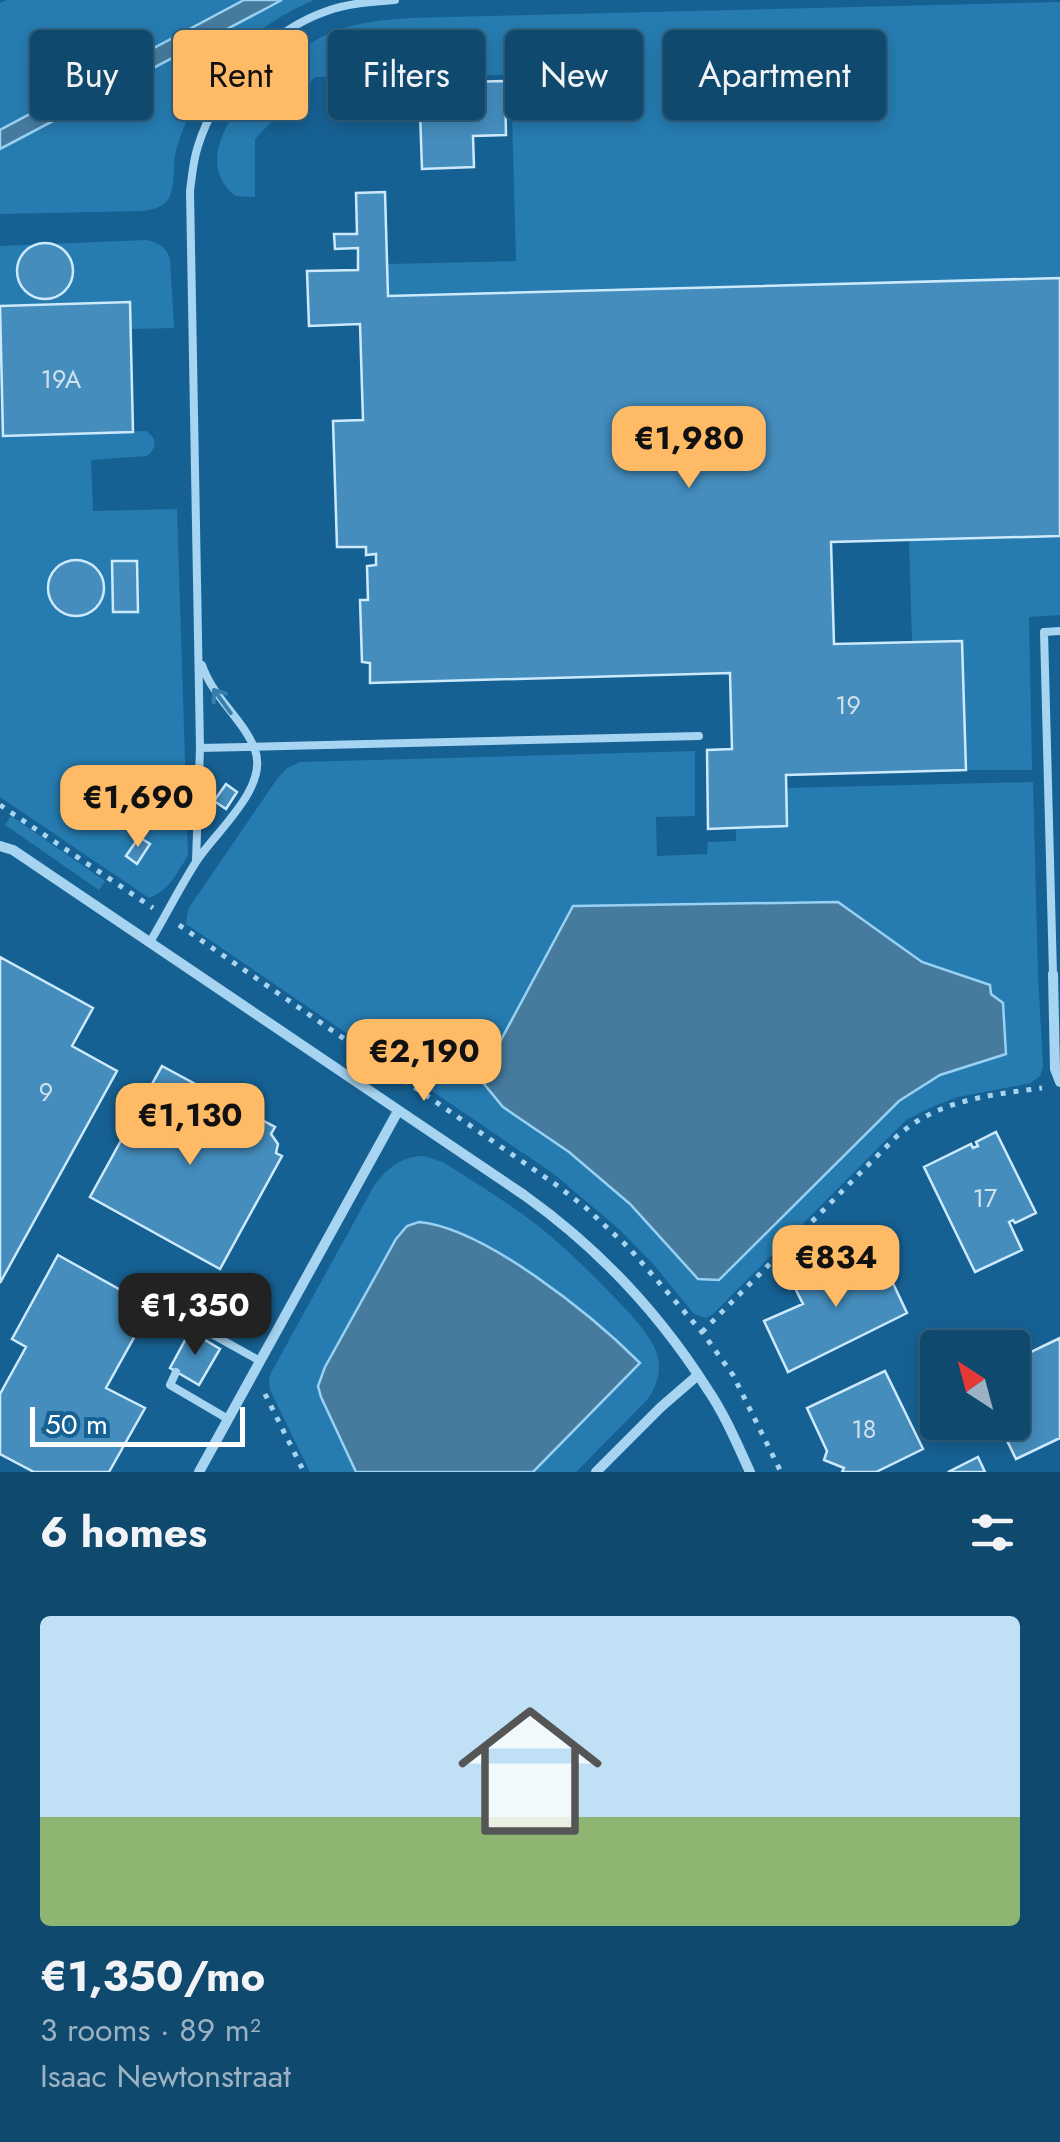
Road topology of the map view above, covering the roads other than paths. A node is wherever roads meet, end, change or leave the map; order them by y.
1 (395, 0) edge
2 (1060, 632) edge
3 (199, 651) junction
4 (699, 736) dead end
5 (254, 747) junction
6 (200, 748) junction
7 (1048, 786) junction
8 (1060, 786) edge
9 (0, 846) edge
10 (196, 861) junction
11 (150, 942) junction
12 (1053, 974) joint
13 (1060, 1082) edge
14 (398, 1111) junction
15 (196, 1335) dead end
16 (260, 1360) junction
17 (176, 1372) dead end
18 (698, 1375) junction
19 (193, 1381) dead end
20 (185, 1394) junction
21 (228, 1419) junction
22 (199, 1472) edge
23 (596, 1472) edge
24 (750, 1472) edge

1 - 3 lane
2 - 7 lane
5 -> 3 lane
3 - 6 lane
4 - 5 lane
5 - 6 lane
5 - 10 lane
6 - 10 lane
7 - 8 lane
7 - 12 lane
9 - 11 street
10 - 11 lane
11 - 14 street
12 - 13 street
14 - 16 street
14 - 18 street
15 - 16 lane
16 - 21 street
17 - 20 lane
18 - 23 street
18 - 24 street
19 - 20 lane
20 - 21 lane
21 - 22 street

